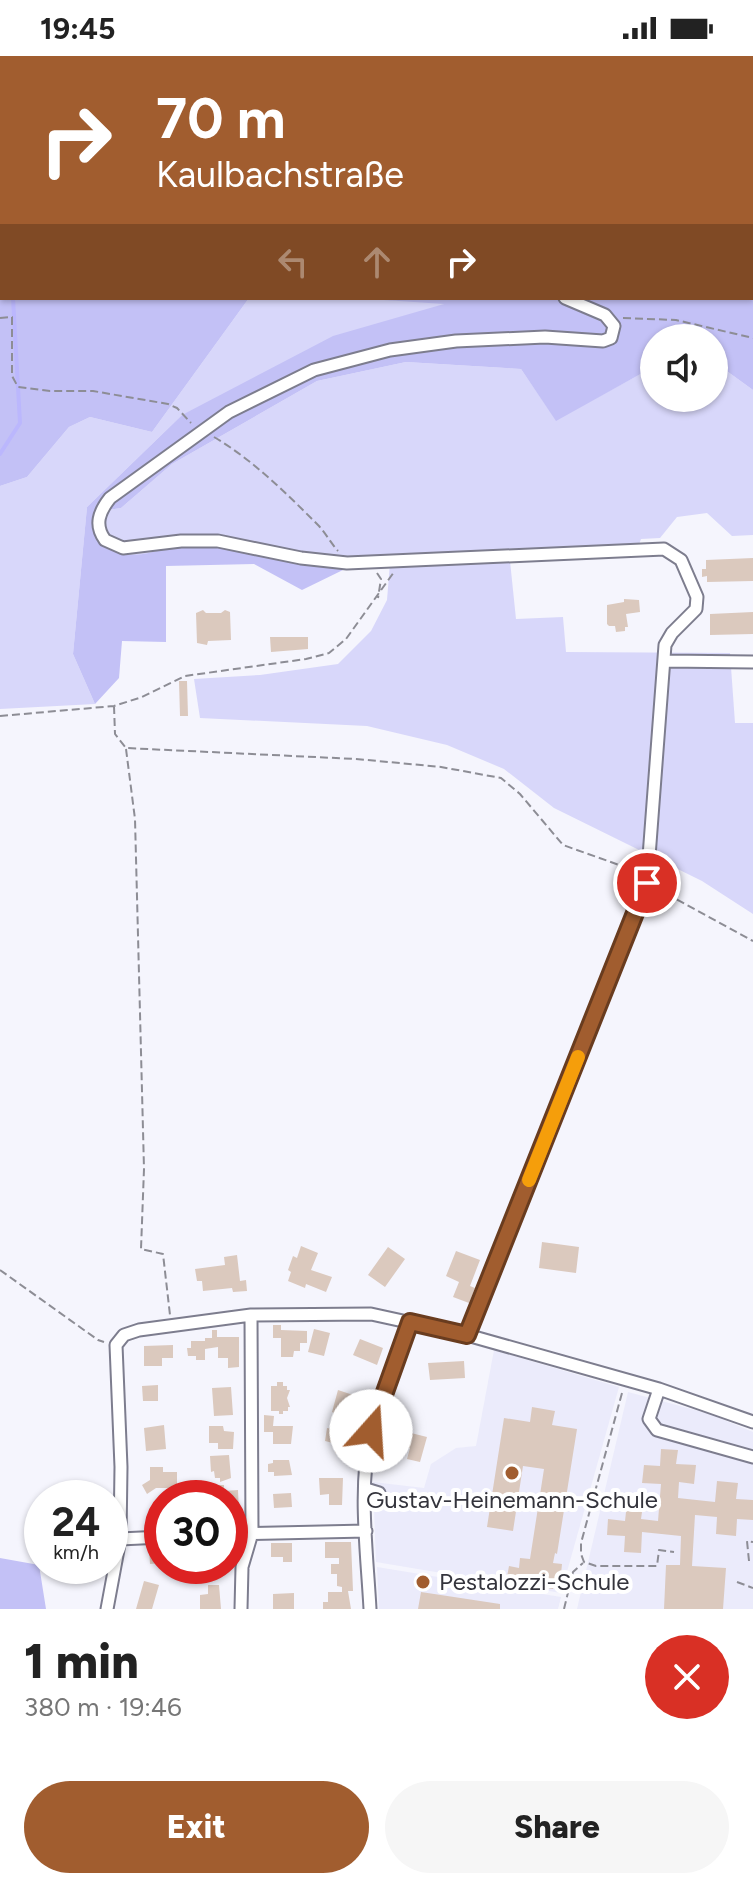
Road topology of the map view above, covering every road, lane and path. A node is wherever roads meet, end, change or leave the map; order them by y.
1 (570, 300) edge
2 (3, 317) edge
3 (610, 318) junction
4 (753, 338) edge
5 (202, 430) junction
6 (398, 561) junction
7 (348, 563) junction
8 (371, 568) dead end
9 (378, 598) junction
10 (666, 661) junction
11 (753, 662) edge
12 (114, 706) junction
13 (0, 716) edge
14 (126, 748) junction
15 (648, 880) junction
16 (753, 941) edge
17 (0, 1270) edge
18 (251, 1315) junction
19 (410, 1322) junction
20 (172, 1326) junction
21 (467, 1335) junction
22 (116, 1345) junction
23 (625, 1380) junction
24 (659, 1389) junction
25 (753, 1422) edge
26 (753, 1457) edge
27 (121, 1480) edge
28 (366, 1489) junction
29 (379, 1493) dead end
30 (366, 1531) junction
31 (248, 1533) edge
32 (252, 1533) junction
33 (753, 1542) edge
34 (674, 1552) dead end
35 (748, 1555) junction
36 (753, 1556) edge
37 (749, 1561) dead end
38 (584, 1562) junction
39 (737, 1582) dead end
40 (112, 1584) edge
41 (753, 1588) edge
42 (107, 1609) edge
43 (241, 1609) edge
44 (370, 1609) edge
45 (564, 1609) edge

1 - 3 street
2 - 5 path
3 - 4 path
3 - 5 street
5 - 7 path
5 - 7 street
6 - 7 street
6 - 9 path
6 - 10 street
8 - 9 path
9 - 12 path
10 - 11 street
10 - 15 street
12 - 13 path
12 - 14 path
14 - 15 path
14 - 20 path
15 - 16 path
15 - 21 street
17 - 22 path
18 - 19 street
18 - 20 street
18 - 32 street
19 - 21 street
19 - 28 street
20 - 22 street
21 - 23 street
22 - 27 street
23 - 24 street
23 - 38 path
24 - 25 street
24 - 26 street
28 - 29 street
28 - 30 street
30 - 32 street
30 - 44 street
31 - 32 street
32 - 43 street
33 - 35 path
34 - 38 path
35 - 36 path
35 - 37 path
38 - 45 path
39 - 41 path
40 - 42 street

